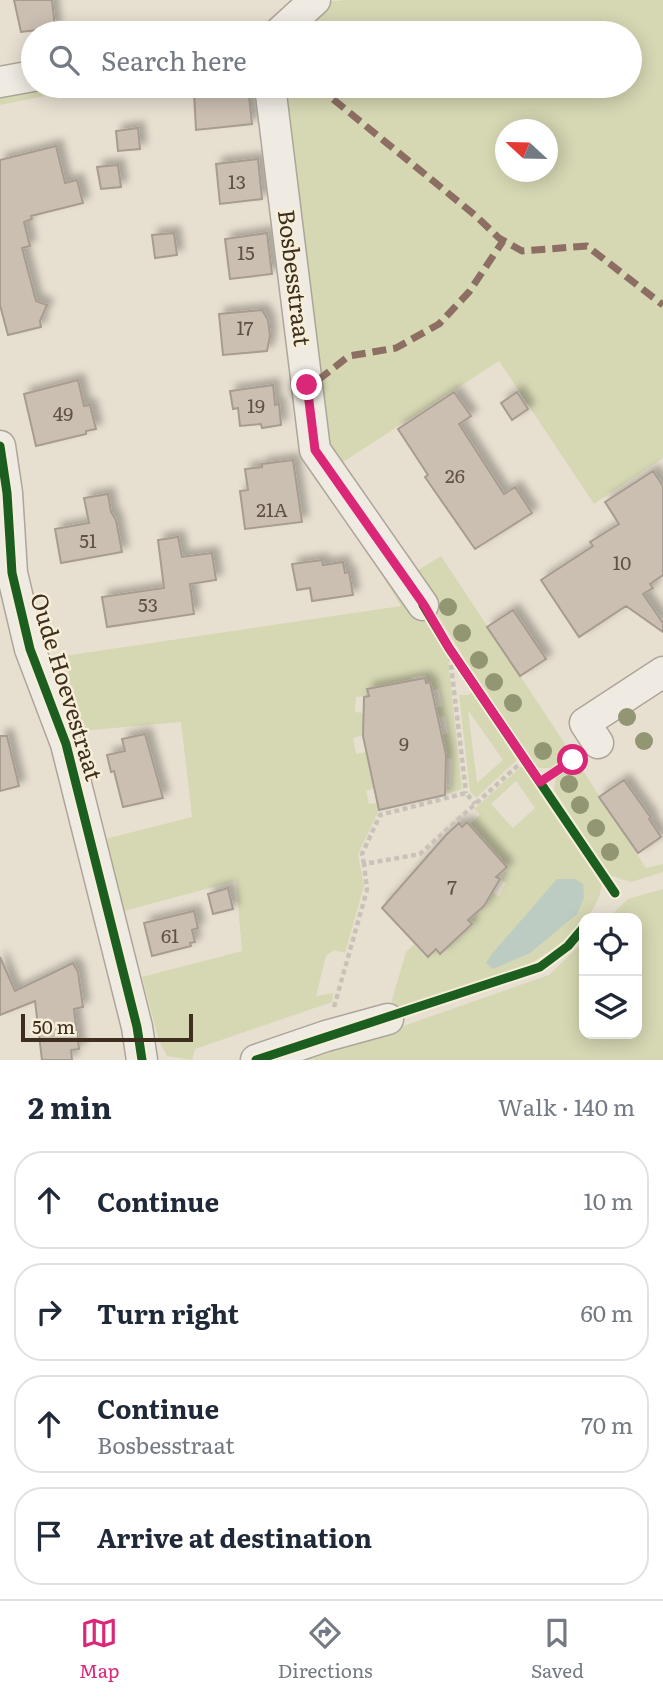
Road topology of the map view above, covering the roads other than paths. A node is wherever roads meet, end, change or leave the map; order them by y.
1 (315, 0) edge
2 (292, 21) edge
3 (21, 78) edge
4 (0, 82) edge
5 (271, 98) edge
6 (0, 446) edge
7 (424, 605) road end
8 (663, 672) edge
9 (598, 743) dead end
10 (388, 1018) dead end
11 (142, 1060) edge
12 (256, 1060) edge

1 - 2 street
3 - 4 street
5 - 7 street, Bosbesstraat
6 - 11 street, Oude Hoevestraat
8 - 9 street
10 - 12 street

